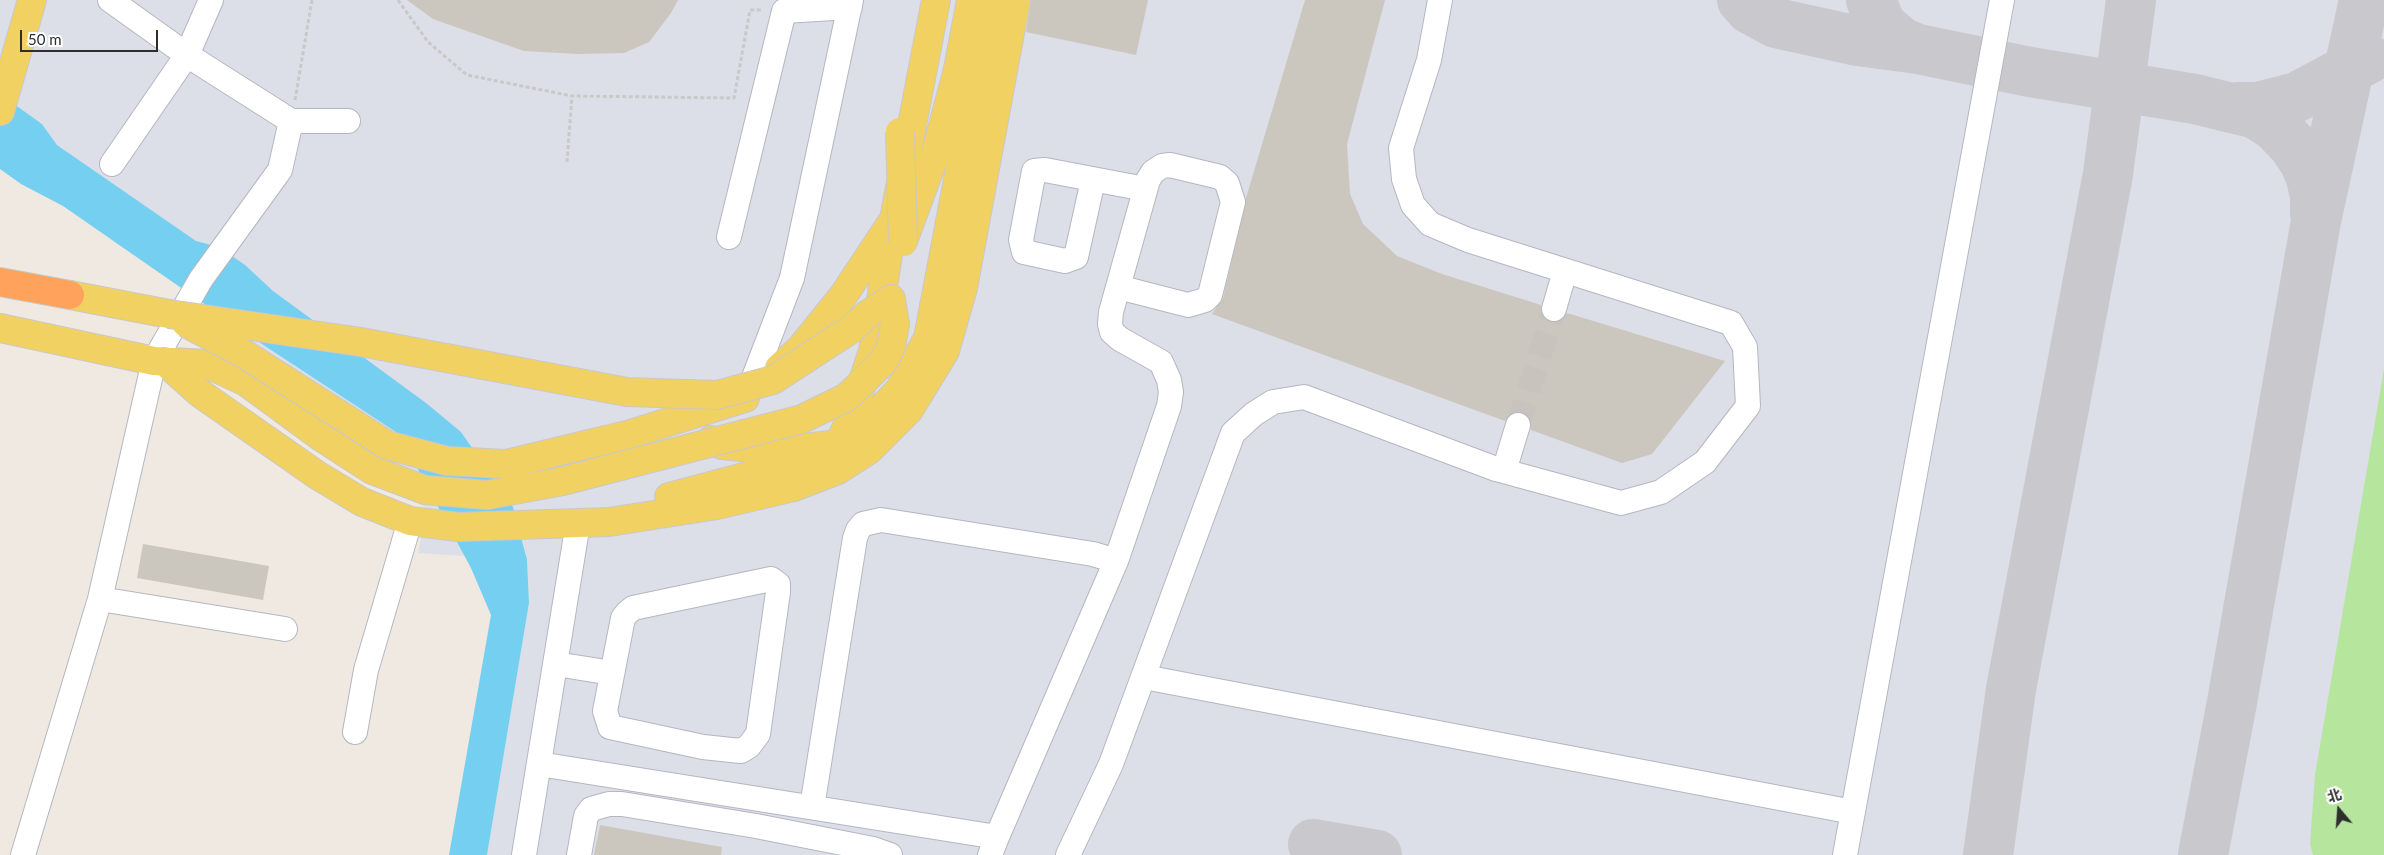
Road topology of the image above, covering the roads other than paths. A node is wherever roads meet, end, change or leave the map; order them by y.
1 (32, 0) edge
2 (110, 0) edge
3 (211, 0) edge
4 (921, 0) edge
5 (936, 0) edge
6 (971, 0) edge
7 (992, 0) edge
8 (1016, 0) edge
9 (1440, 0) edge
10 (2002, 0) edge
11 (850, 4) edge
12 (187, 55) junction
13 (0, 111) edge
14 (291, 121) junction
15 (348, 121) dead end
16 (112, 164) dead end
17 (1093, 180) dead end
18 (1146, 190) junction
19 (899, 230) junction
20 (729, 237) dead end
21 (1565, 271) junction
22 (0, 282) edge
23 (1118, 287) junction
24 (70, 295) joint
25 (891, 299) junction
26 (1554, 309) tunnel mouth
27 (169, 314) junction
28 (0, 328) edge
29 (159, 361) junction
30 (746, 398) junction
31 (672, 421) junction
32 (1518, 426) tunnel mouth
33 (839, 444) junction
34 (1504, 471) junction
35 (410, 521) junction
36 (578, 523) junction
37 (538, 526) junction
38 (1116, 561) junction
39 (100, 599) junction
40 (285, 628) dead end
41 (556, 664) junction
42 (612, 673) junction
43 (1144, 677) junction
44 (355, 732) dead end
45 (539, 764) junction
46 (812, 807) junction
47 (1853, 812) junction
48 (994, 846) edge
49 (23, 855) edge
50 (524, 855) edge
51 (579, 855) edge
52 (890, 855) edge
53 (1068, 855) edge
54 (1845, 855) edge

1 - 13 main road
2 - 12 street
3 - 12 street
4 - 19 main road, bridge
5 - 19 main road
6 - 19 main road
7 - 33 main road
8 - 36 main road
9 - 21 street
10 - 47 street
11 - 20 street
11 - 30 street
12 - 14 street
12 - 16 street
14 - 15 street
14 - 29 street
17 - 18 street
18 - 23 street
18 - 23 street
19 - 25 main road
19 - 30 main road
19 - 33 main road
21 - 26 street
21 - 34 street
22 - 24 highway
23 - 38 street
24 - 27 main road
25 - 27 main road, bridge
25 - 29 main road, bridge
27 - 31 main road, bridge
28 - 29 main road
29 - 35 main road
29 - 39 street
30 - 31 main road
31 - 33 main road
32 - 34 street
33 - 37 main road
34 - 43 street
35 - 37 main road
35 - 44 street
36 - 37 main road
36 - 41 street
38 - 46 street
38 - 48 street
39 - 40 street
39 - 49 street
41 - 42 street
41 - 45 street
42 - 42 street
43 - 47 street
43 - 53 street
45 - 46 street
45 - 50 street
46 - 48 street
47 - 54 street
51 - 52 street

